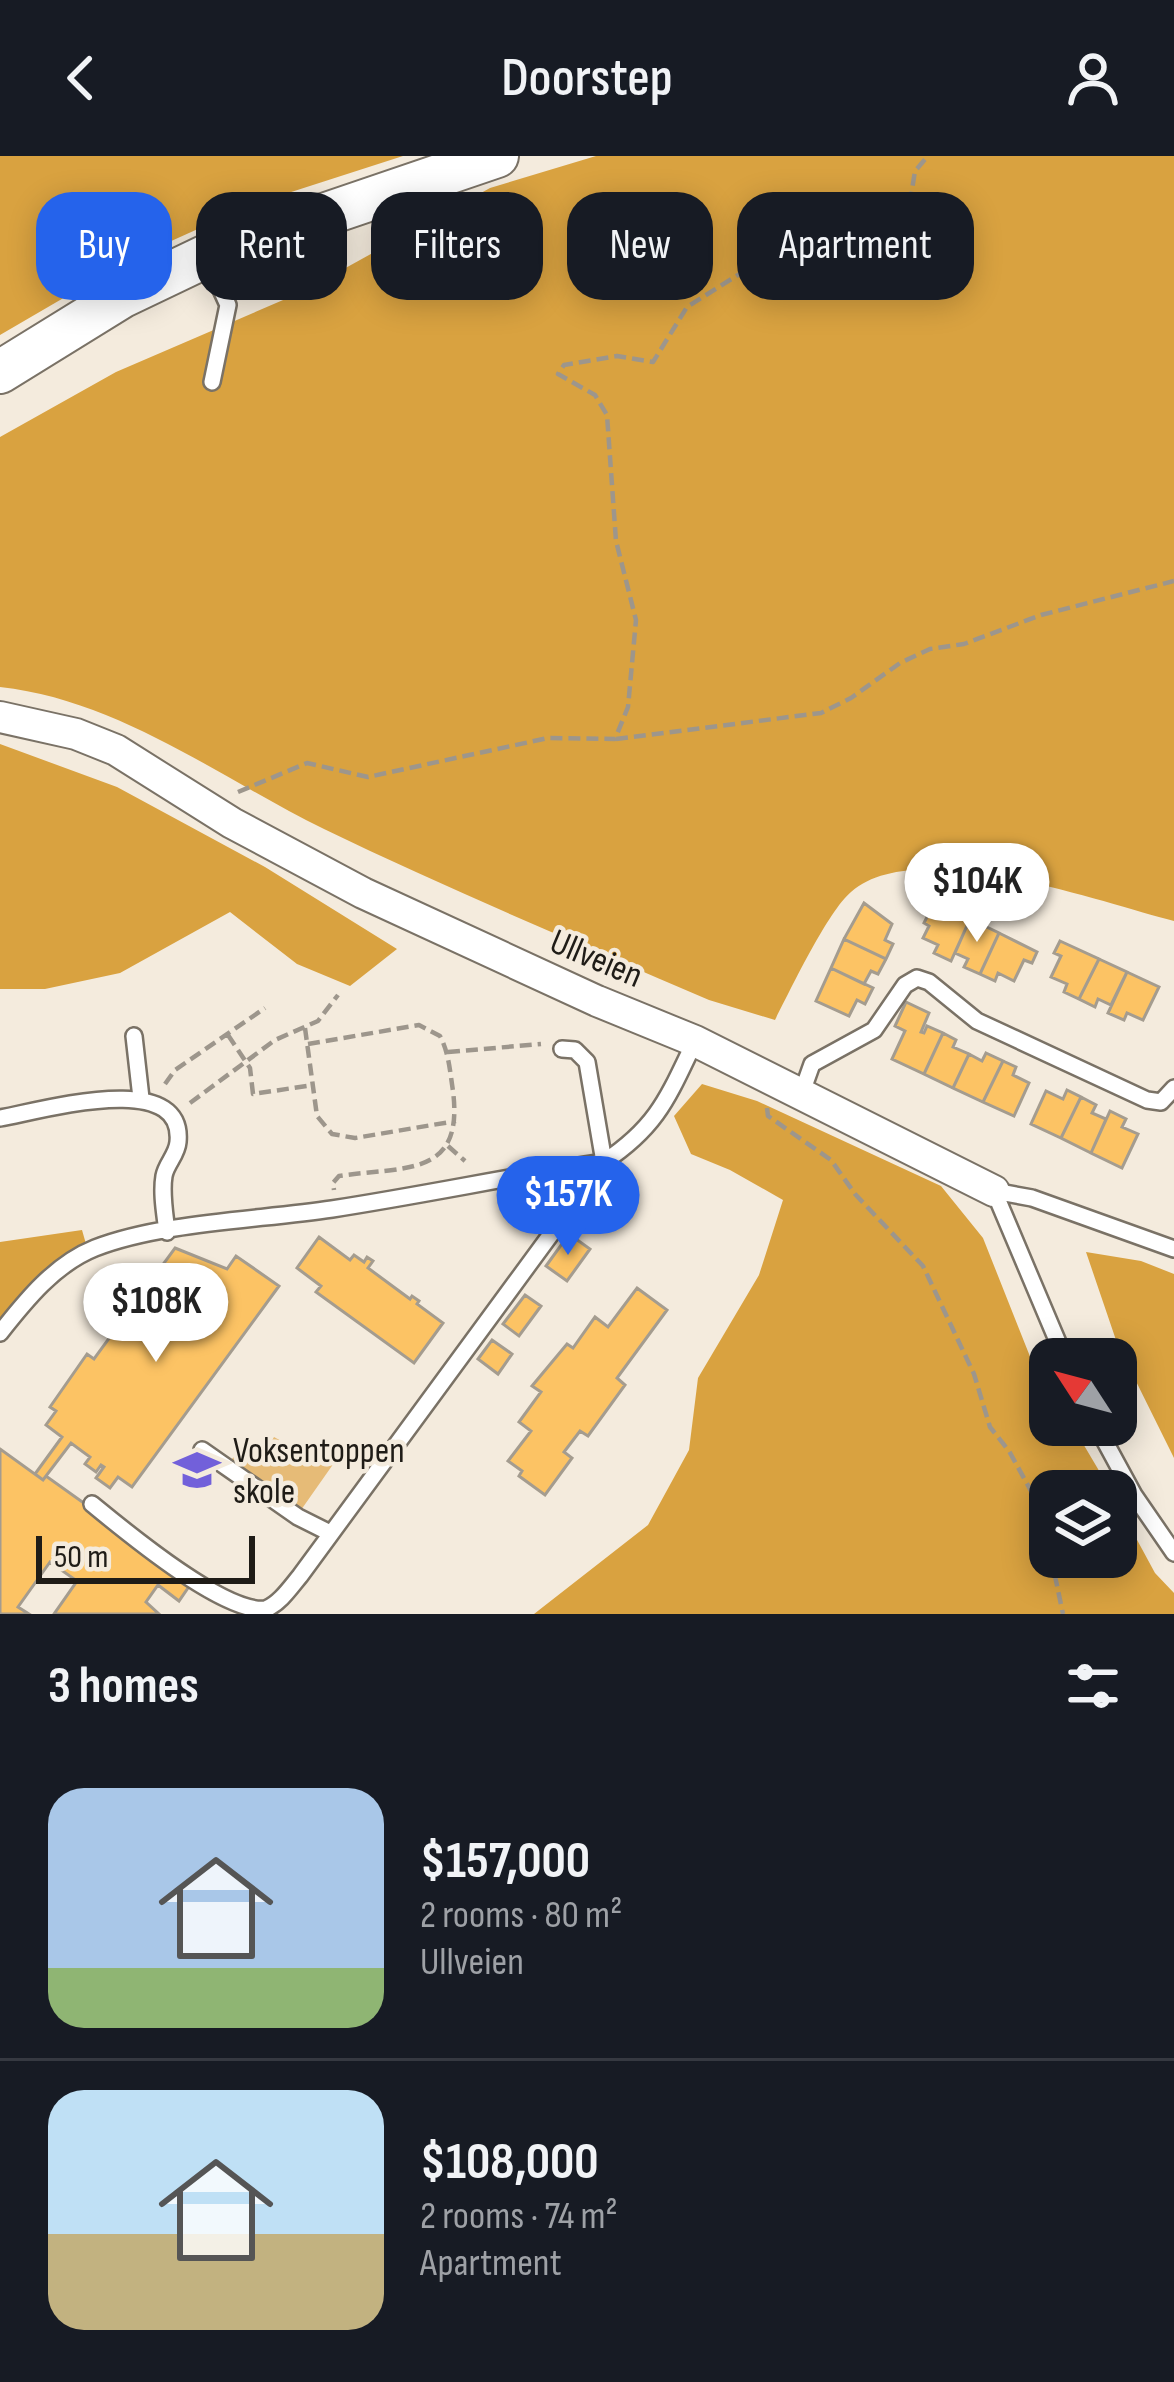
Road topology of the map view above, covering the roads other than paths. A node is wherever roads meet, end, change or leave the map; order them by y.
1 (497, 156) edge
2 (347, 204) edge
3 (196, 260) edge
4 (226, 300) edge
5 (0, 372) edge
6 (212, 382) dead end
7 (0, 716) edge
8 (134, 1036) dead end
9 (695, 1041) junction
10 (562, 1049) dead end
11 (1174, 1088) edge
12 (801, 1095) junction
13 (148, 1100) junction
14 (0, 1118) edge
15 (604, 1162) junction
16 (994, 1191) junction
17 (167, 1232) junction
18 (1174, 1249) edge
19 (5, 1327) edge
20 (1056, 1338) edge
21 (1107, 1446) edge
22 (202, 1450) dead end
23 (92, 1504) dead end
24 (330, 1533) junction
25 (1174, 1552) edge
26 (272, 1610) edge

1 - 2 main road
3 - 5 main road
4 - 6 lane
7 - 9 street, Ullveien
8 - 13 lane
9 - 12 street, Ullveien
9 - 15 lane
10 - 15 lane
11 - 12 lane
12 - 16 street, Ullveien
13 - 14 lane
13 - 17 lane
15 - 17 lane
15 - 24 lane
16 - 18 lane, Ullveien
16 - 20 lane
17 - 19 lane
21 - 25 lane
22 - 24 lane
23 - 26 lane
24 - 26 lane

